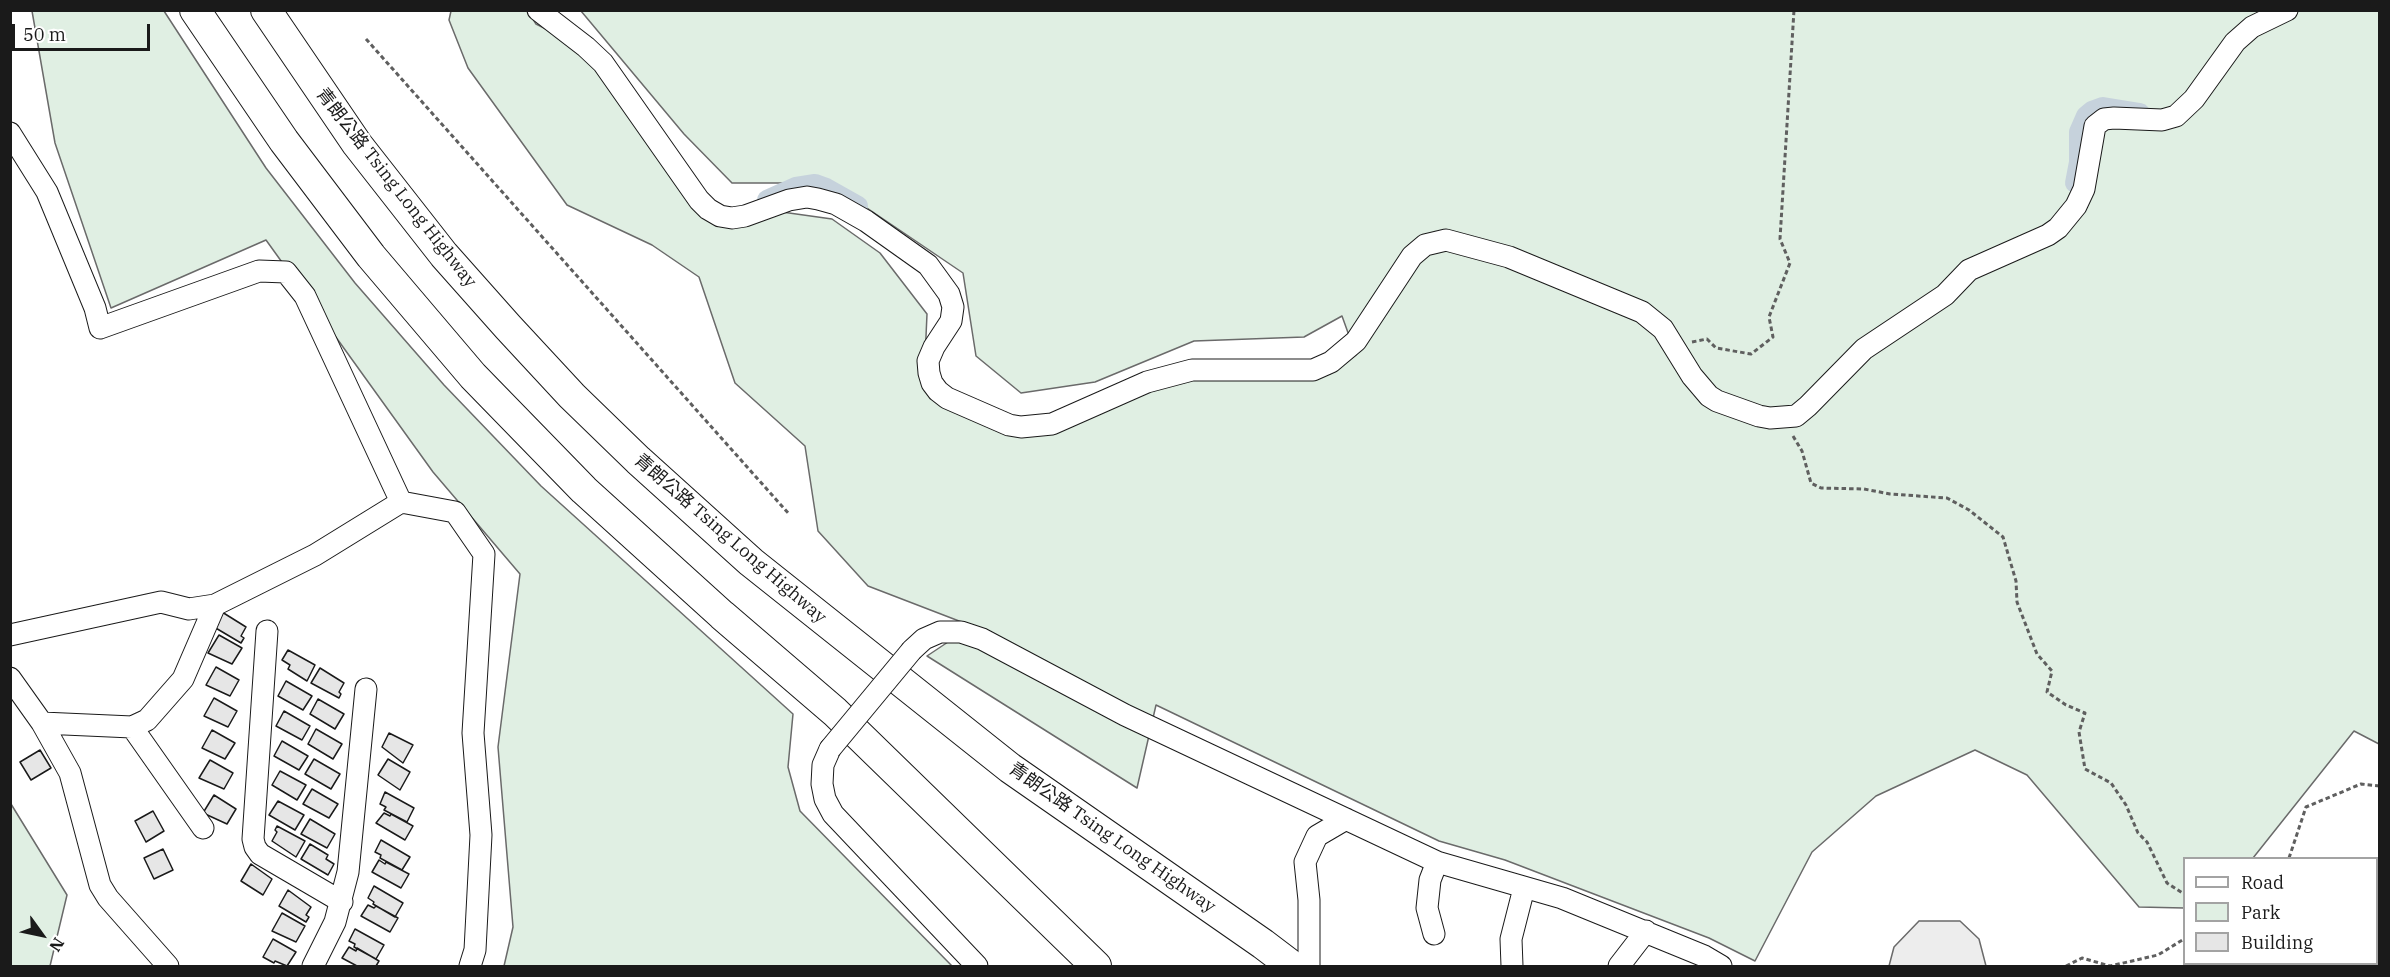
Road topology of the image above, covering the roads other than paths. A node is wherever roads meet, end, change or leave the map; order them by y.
1 (195, 10) edge
2 (266, 10) edge
3 (538, 10) edge
4 (2287, 10) edge
5 (10, 132) edge
6 (401, 502) junction
7 (215, 605) junction
8 (267, 631) dead end
9 (10, 635) edge
10 (10, 678) edge
11 (366, 688) dead end
12 (42, 723) junction
13 (132, 727) junction
14 (1346, 819) junction
15 (203, 828) dead end
16 (1437, 862) junction
17 (1524, 888) junction
18 (342, 902) junction
19 (1646, 932) junction
20 (1434, 934) dead end
21 (168, 966) edge
22 (313, 966) edge
23 (470, 966) edge
24 (977, 966) edge
25 (1096, 966) edge
26 (1292, 966) edge
27 (1309, 966) edge
28 (1512, 966) edge
29 (1619, 966) edge
30 (1721, 966) edge

1 - 25 highway
2 - 26 highway, 青朗公路 Tsing Long Highway
3 - 4 street
5 - 6 street
6 - 7 street
6 - 23 street
7 - 9 street
7 - 13 street
8 - 18 street
10 - 12 street
11 - 18 street
12 - 13 street
12 - 21 street
13 - 15 street
14 - 16 street
14 - 24 street, bridge
14 - 27 street
16 - 17 street
16 - 20 street
17 - 19 street
17 - 28 street
18 - 22 street
19 - 29 street
19 - 30 street

